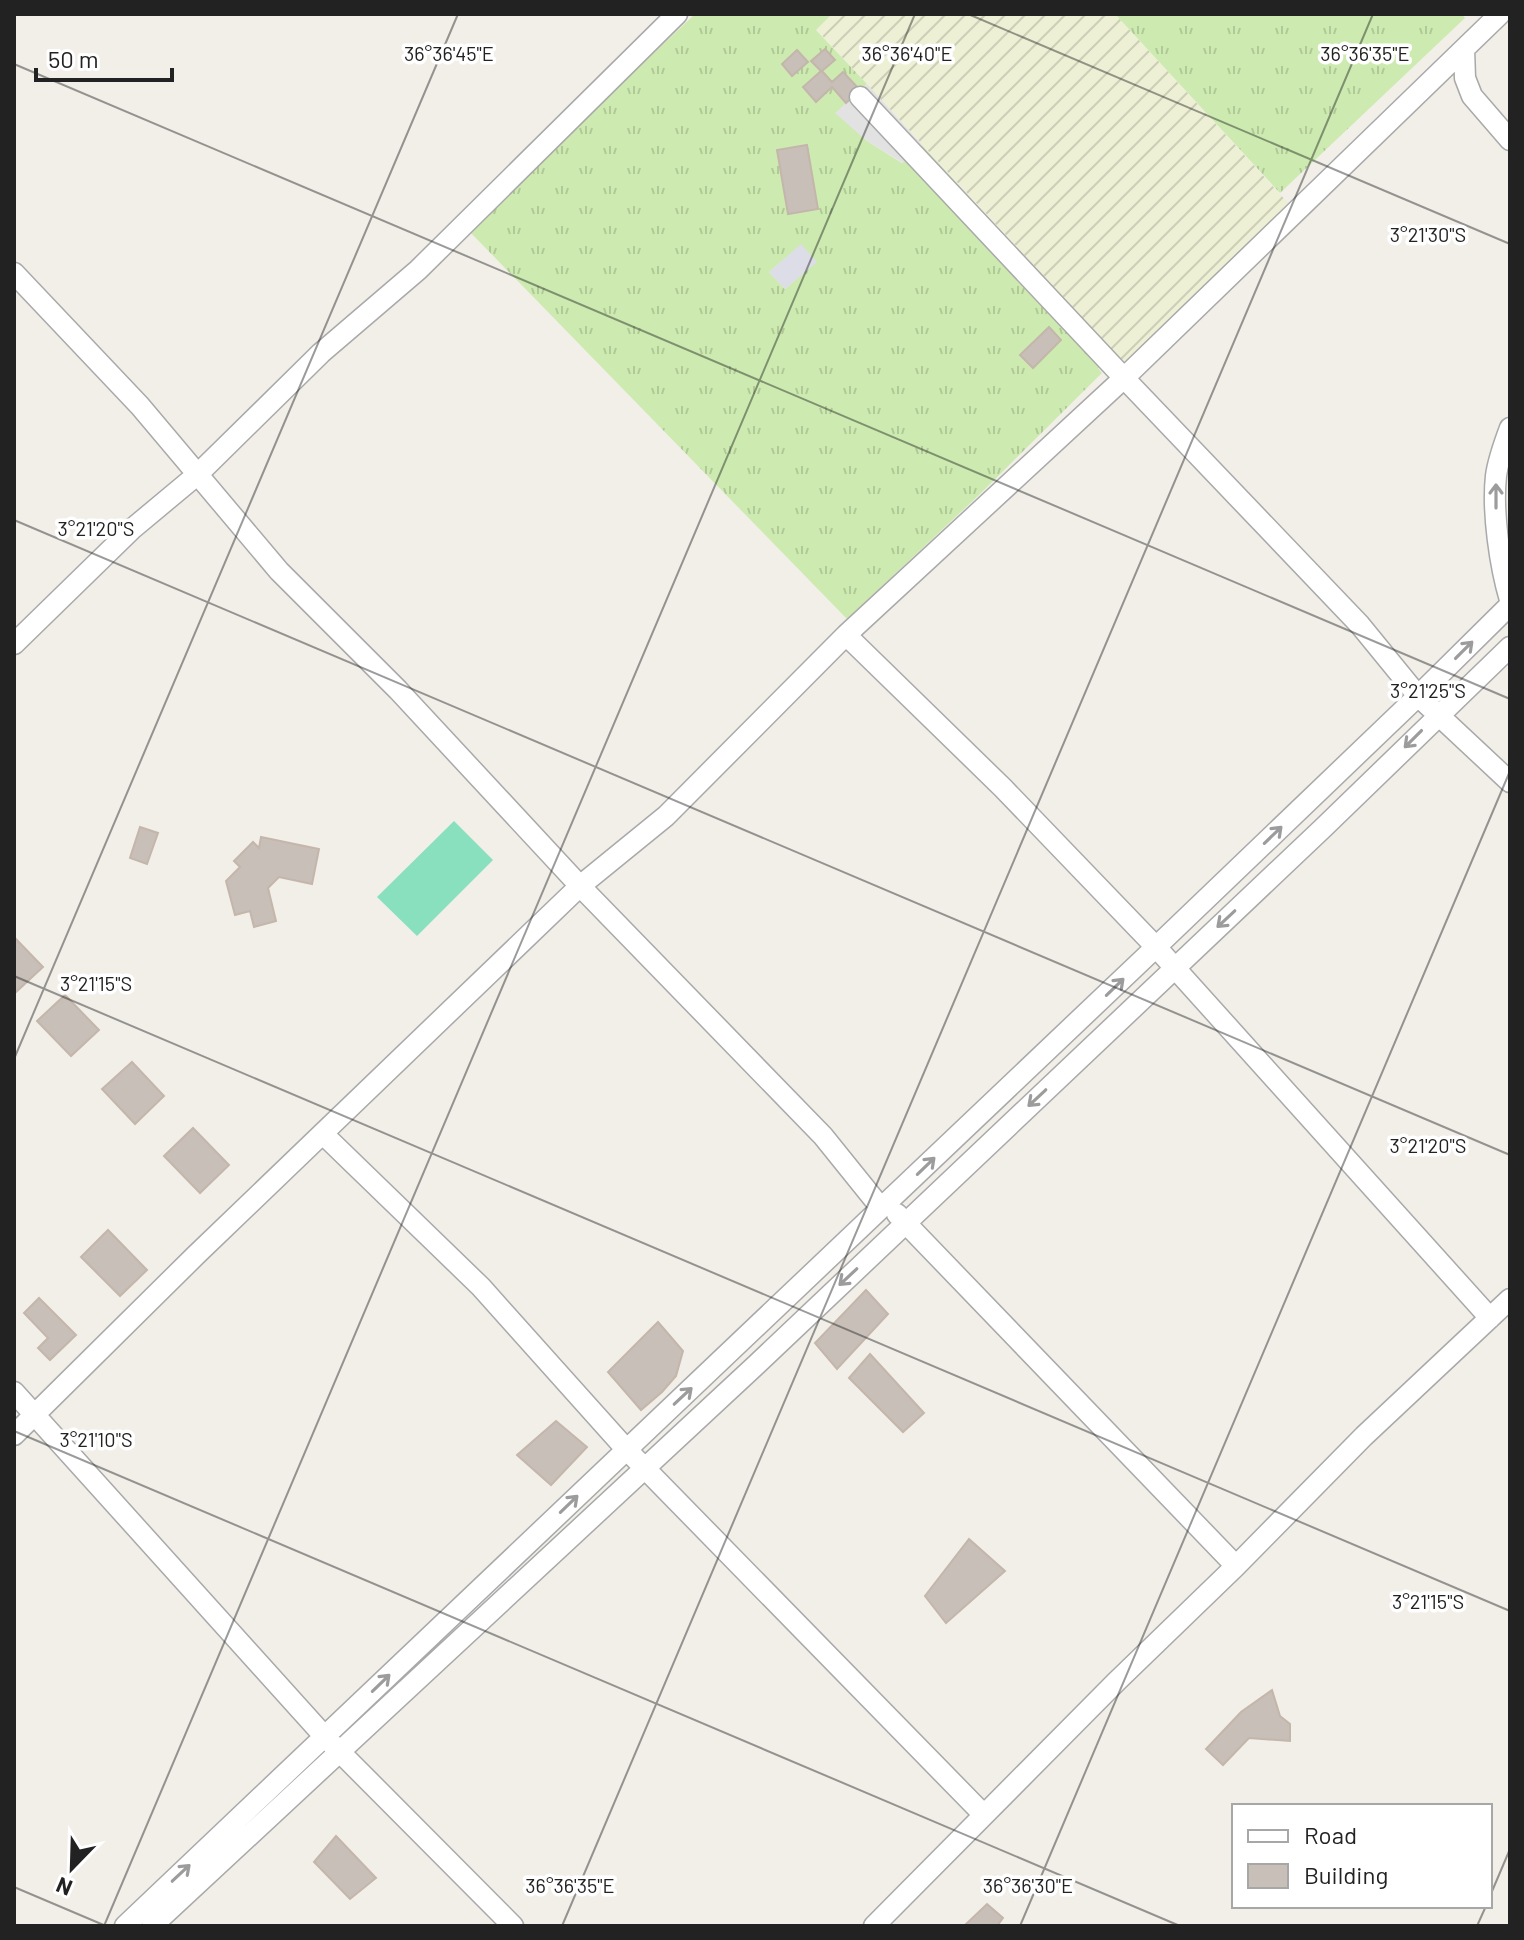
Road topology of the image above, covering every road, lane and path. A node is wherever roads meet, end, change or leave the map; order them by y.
1 (677, 14) edge
2 (1500, 14) edge
3 (1464, 49) junction
4 (860, 97) dead end
5 (1510, 140) edge
6 (14, 273) edge
7 (1124, 378) junction
8 (1510, 428) edge
9 (198, 474) junction
10 (1510, 602) edge
11 (846, 635) junction
12 (14, 644) edge
13 (1510, 647) edge
14 (1418, 696) junction
15 (1437, 715) junction
16 (1510, 782) edge
17 (580, 886) junction
18 (1156, 947) junction
19 (1175, 967) junction
20 (323, 1134) junction
21 (884, 1206) junction
22 (906, 1223) junction
23 (1510, 1299) edge
24 (1490, 1318) junction
25 (14, 1392) edge
26 (36, 1415) junction
27 (14, 1435) edge
28 (626, 1449) junction
29 (645, 1467) junction
30 (1236, 1566) junction
31 (332, 1744) junction
32 (984, 1815) junction
33 (125, 1926) edge
34 (152, 1926) edge
35 (513, 1926) edge
36 (874, 1926) edge

1 - 9 street
2 - 3 street
3 - 5 street
3 - 7 street
4 - 7 street
6 - 9 street
7 - 11 street
7 - 14 street
10 -> 8 street
9 - 12 street
9 - 17 street
14 -> 10 street
11 - 17 street
11 - 18 street
13 - 15 street
14 - 15 street
18 -> 14 street
15 - 16 street
15 -> 19 street
17 - 20 street
17 - 21 street
18 - 19 street
21 -> 18 street
19 -> 22 street
19 - 24 street
20 - 26 street
20 - 28 street
21 - 22 street
28 -> 21 street
22 -> 29 street
22 - 30 street
23 - 24 street
24 - 30 street
25 - 26 street
26 - 27 street
26 - 31 street
28 - 29 street
31 -> 28 street
29 - 31 street
29 - 32 street
30 - 32 street
33 -> 31 street
31 - 34 street
31 - 35 street
32 - 36 street

